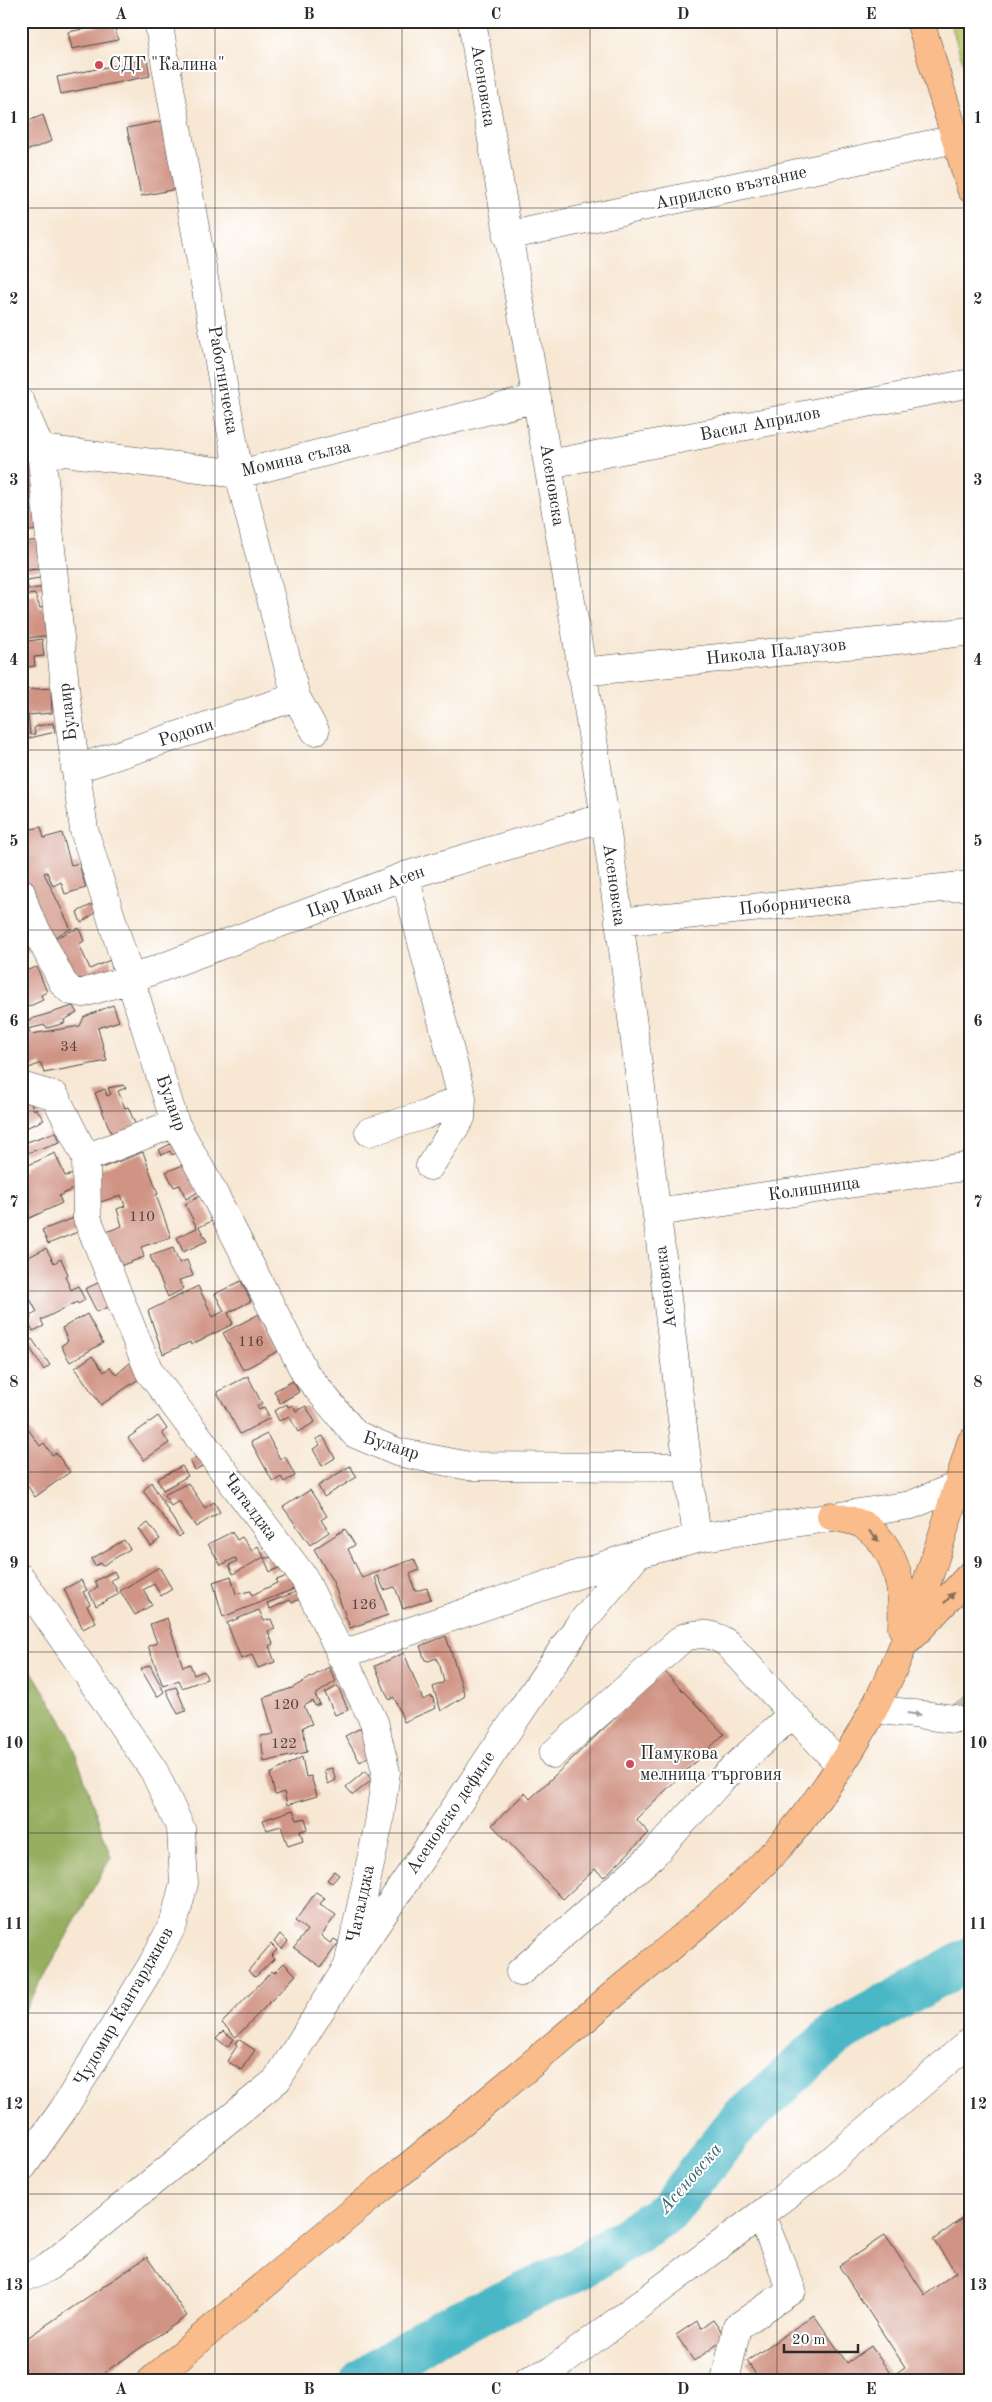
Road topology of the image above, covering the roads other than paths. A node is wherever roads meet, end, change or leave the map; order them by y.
1 (158, 21) edge
2 (472, 21) edge
3 (920, 21) edge
4 (955, 139) junction
5 (971, 189) edge
6 (507, 236) junction
7 (971, 383) edge
8 (537, 398) junction
9 (21, 403) edge
10 (31, 448) edge
11 (549, 464) junction
12 (239, 474) junction
13 (971, 631) edge
14 (581, 672) junction
15 (296, 697) junction
16 (315, 731) dead end
17 (75, 769) junction
18 (604, 817) junction
19 (405, 876) junction
20 (971, 885) edge
21 (21, 892) edge
22 (619, 922) junction
23 (131, 979) junction
24 (21, 1086) edge
25 (462, 1098) junction
26 (175, 1123) junction
27 (369, 1132) dead end
28 (86, 1158) junction
29 (430, 1166) dead end
30 (971, 1166) edge
31 (657, 1212) junction
32 (971, 1442) edge
33 (688, 1467) junction
34 (964, 1486) edge
35 (911, 1505) junction
36 (831, 1516) junction
37 (959, 1519) edge
38 (697, 1538) junction
39 (638, 1554) junction
40 (971, 1574) edge
41 (21, 1578) edge
42 (340, 1655) junction
43 (899, 1656) junction
44 (874, 1709) junction
45 (792, 1714) junction
46 (954, 1719) tunnel mouth
47 (553, 1754) dead end
48 (840, 1766) junction
49 (348, 1966) junction
50 (520, 1972) dead end
51 (971, 2040) edge
52 (21, 2169) edge
53 (761, 2215) junction
54 (21, 2279) edge
55 (151, 2381) edge
56 (527, 2381) edge
57 (725, 2381) edge

1 - 12 street, Работническа
2 - 6 street, Асеновска
3 - 4 main road
4 - 5 main road
4 - 6 street, Априлско възтание
6 - 8 street, Асеновска
7 - 11 street, Васил Априлов
8 - 11 street, Асеновска
8 - 12 street, Момина сълза
9 - 10 street, Булаир
10 - 12 street, Момина сълза
10 - 17 street, Булаир
11 - 14 street, Асеновска
12 - 15 street, Работническа
13 - 14 street, Никола Палаузов
14 - 18 street, Асеновска
15 - 16 street, Работническа
15 - 17 street, Родопи
17 - 23 street, Булаир
18 - 19 street, Цар Иван Асен
18 - 22 street, Асеновска
19 - 23 street, Цар Иван Асен
19 - 25 street
20 - 22 street, Поборническа
21 - 23 street, Цар Иван Асен
22 - 31 street, Асеновска
23 - 26 street, Булаир
24 - 28 street, Чаталджа
25 - 27 street
25 - 29 street
26 - 28 street
26 - 33 street, Булаир
28 - 42 street, Чаталджа
30 - 31 street, Колишница
31 - 33 street, Асеновска
32 - 34 main road
33 - 38 street, Асеновска
34 - 35 street
34 - 37 main road
35 - 36 street
35 - 37 street
36 - 38 street
36 -> 43 main road
37 - 43 main road
38 - 39 street
39 - 42 street
39 - 49 street, Асеновско дефиле
43 -> 40 main road
41 - 52 street, Чудомир Кантарджиев
42 - 49 street, Чаталджа
43 - 44 main road
44 -> 46 street
44 - 48 main road
45 - 47 street
45 - 48 street
45 - 50 street
48 - 55 main road
49 - 54 street, Асеновско дефиле
51 - 53 street
53 - 56 street
53 - 57 street

